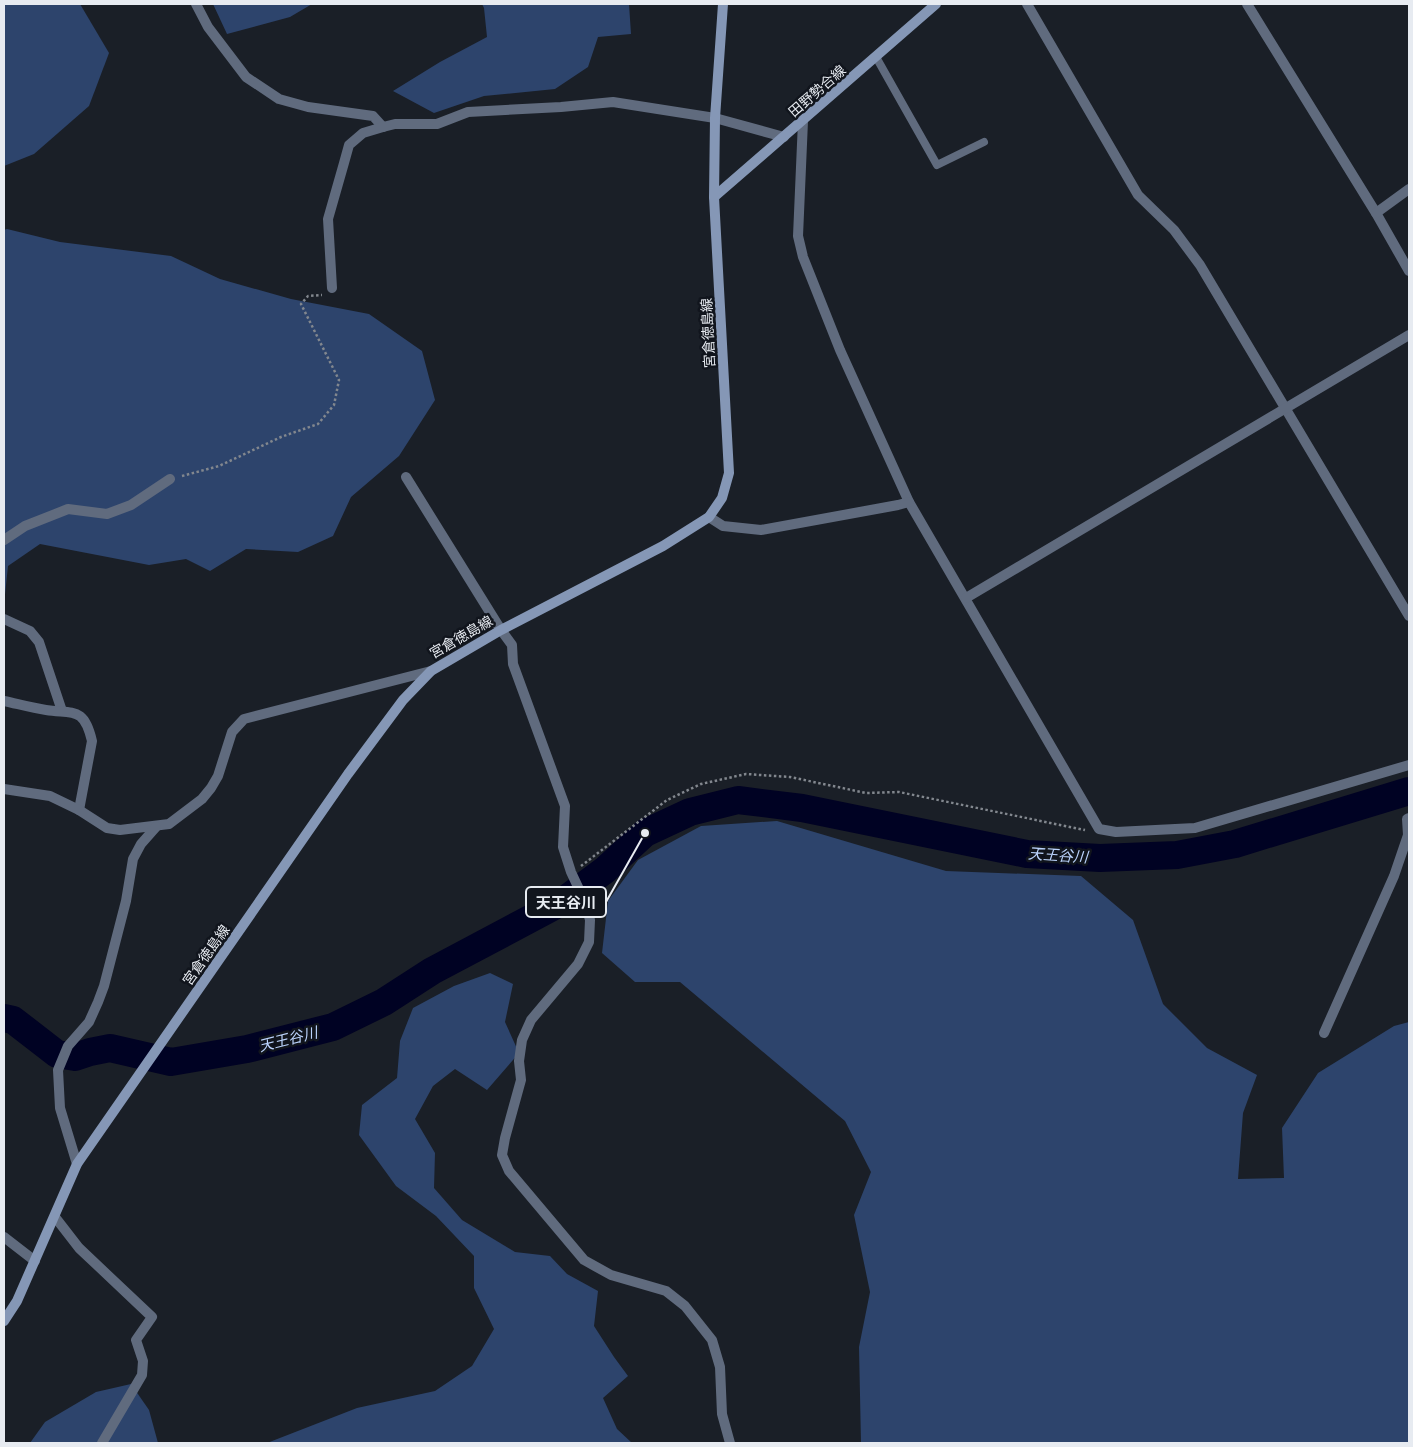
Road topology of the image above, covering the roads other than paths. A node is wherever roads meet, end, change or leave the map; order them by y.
1 (196, 4) edge
2 (723, 4) edge
3 (936, 4) edge
4 (1027, 4) edge
5 (1248, 4) edge
6 (876, 57) junction
7 (715, 118) junction
8 (803, 121) junction
9 (383, 126) junction
10 (784, 137) junction
11 (984, 142) dead end
12 (1409, 189) edge
13 (714, 197) junction
14 (1376, 213) junction
15 (1409, 271) edge
16 (332, 288) road end
17 (1409, 335) edge
18 (1287, 408) junction
19 (406, 477) dead end
20 (170, 479) road end
21 (909, 502) junction
22 (709, 517) junction
23 (4, 540) edge
24 (966, 598) junction
25 (1409, 616) edge
26 (4, 619) edge
27 (501, 630) junction
28 (430, 671) junction
29 (4, 701) edge
30 (62, 710) junction
31 (1409, 765) edge
32 (4, 789) edge
33 (79, 810) junction
34 (1409, 818) edge
35 (156, 827) junction
36 (1324, 1033) dead end
37 (77, 1164) junction
38 (55, 1217) junction
39 (4, 1237) edge
40 (35, 1261) junction
41 (4, 1321) edge
42 (102, 1443) edge
43 (730, 1443) edge

1 - 9 street
2 - 7 main road, 宮倉徳島線
3 - 6 main road, 田野勢合線
4 - 18 street
5 - 14 street
6 - 8 main road, 田野勢合線
6 - 11 lane
7 - 9 street
7 - 10 street
7 - 13 main road, 宮倉徳島線
8 - 10 main road, 田野勢合線
8 - 21 street
9 - 16 street
10 - 13 main road, 田野勢合線
12 - 14 street
13 - 22 main road, 宮倉徳島線
14 - 15 street
17 - 18 street
18 - 24 street
18 - 25 street
19 - 27 street
20 - 23 street
21 - 22 street
21 - 24 street
22 - 27 main road, 宮倉徳島線
24 - 31 street
26 - 30 street
27 - 28 main road, 宮倉徳島線
27 - 43 street
28 - 35 street
28 - 37 main road, 宮倉徳島線
29 - 30 street
30 - 33 street
32 - 33 street
33 - 35 street
34 - 36 street
35 - 37 street
37 - 38 main road, 宮倉徳島線
38 - 40 main road, 宮倉徳島線
38 - 42 street
39 - 40 street
40 - 41 main road, 宮倉徳島線

